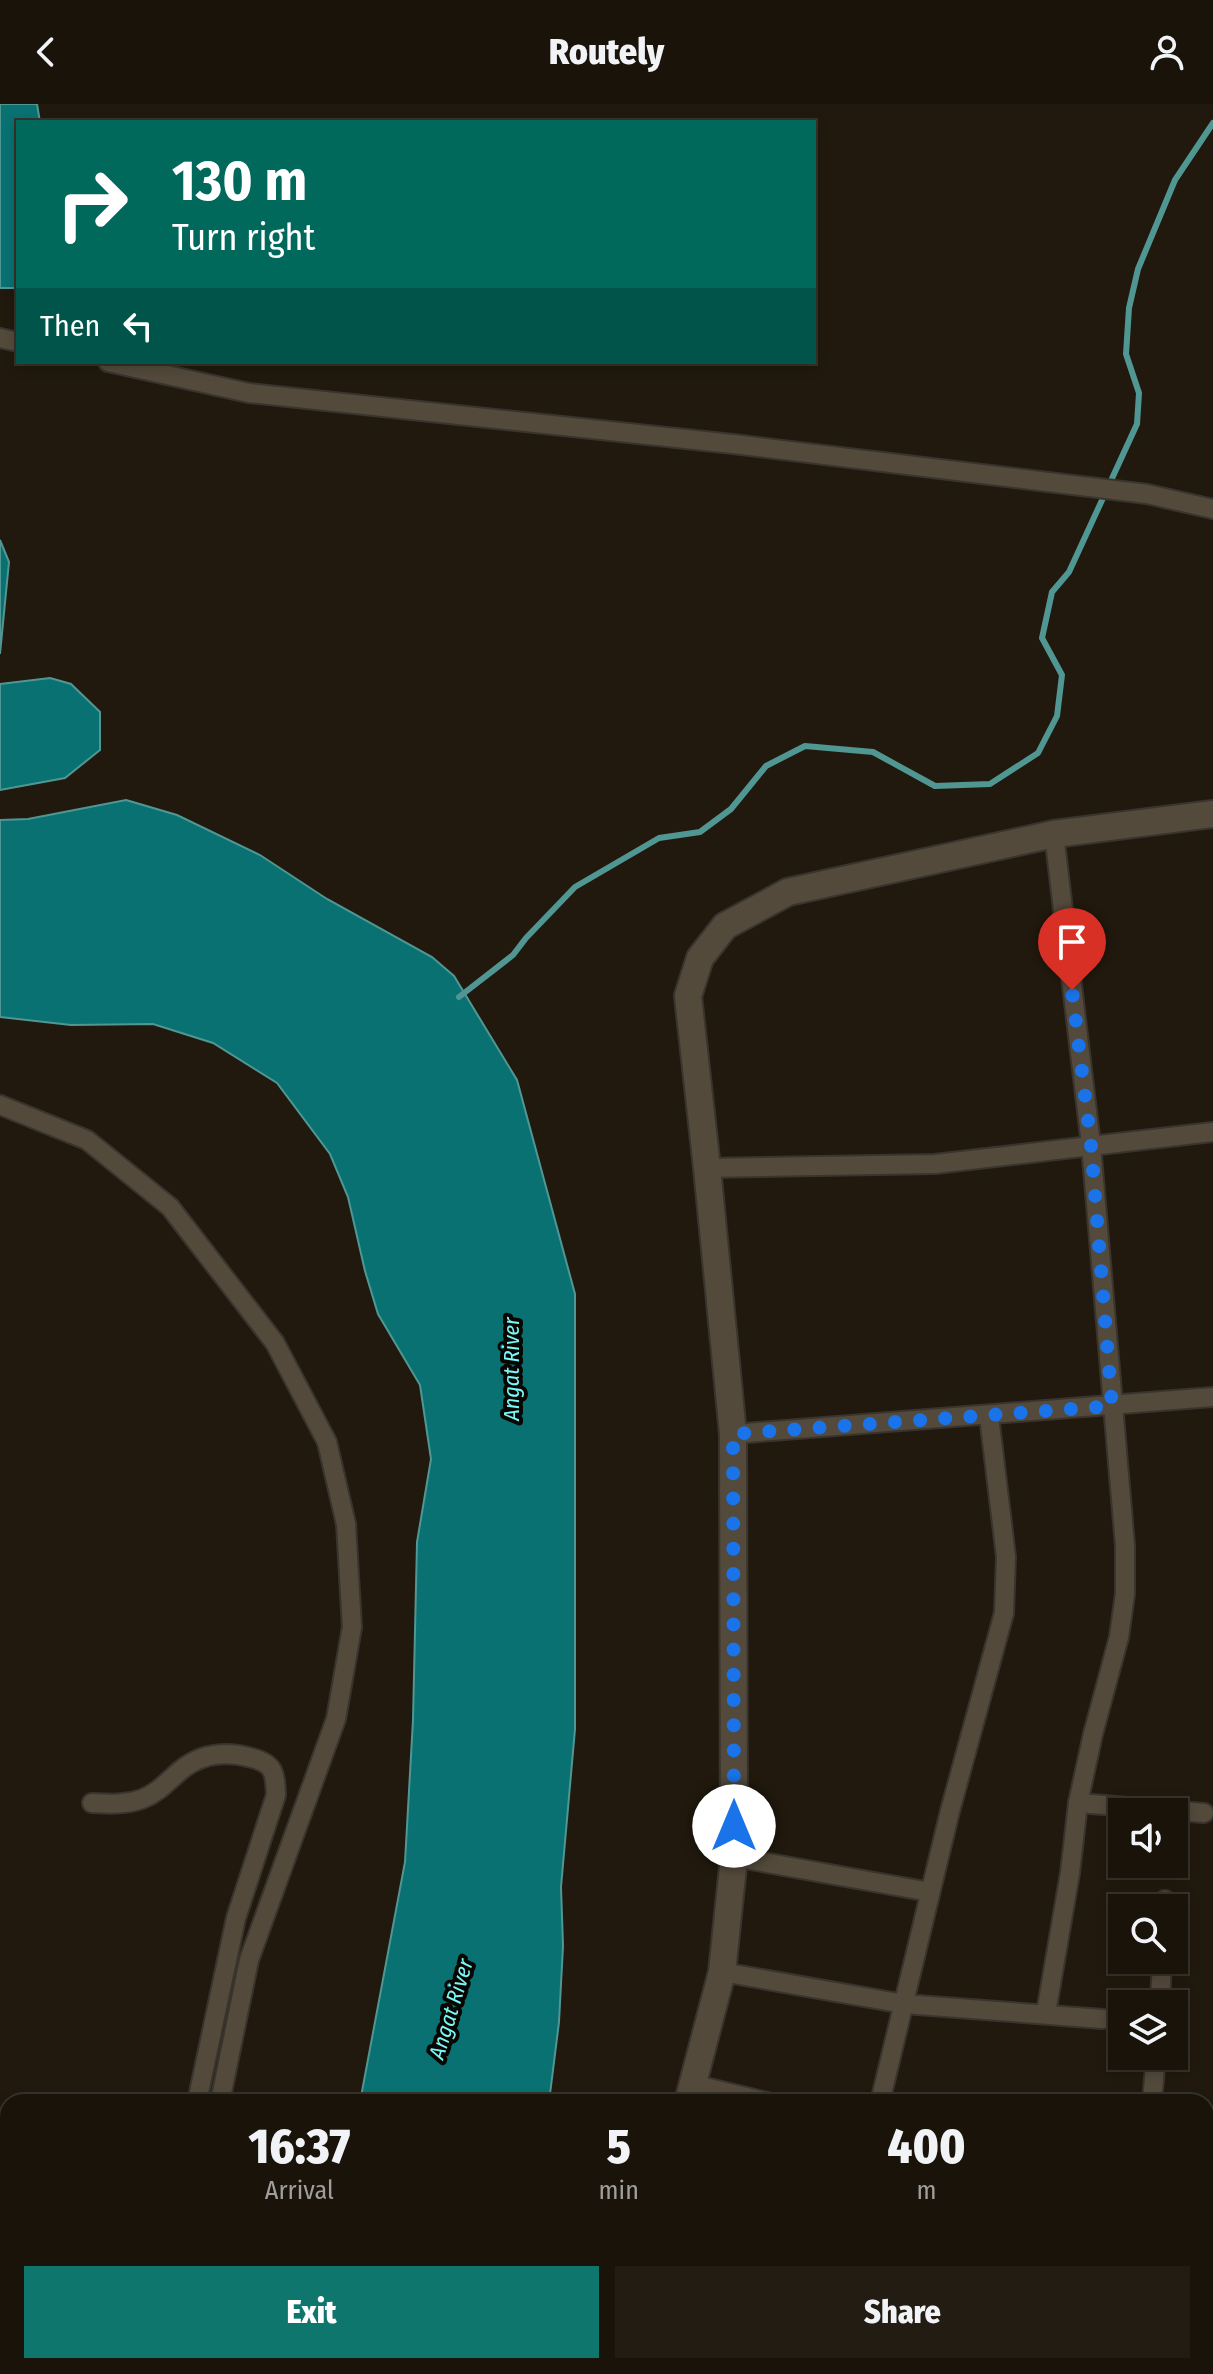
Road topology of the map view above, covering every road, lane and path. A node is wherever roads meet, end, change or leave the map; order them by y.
1 (117, 364) edge
2 (1213, 509) edge
3 (1213, 814) edge
4 (1054, 834) junction
5 (0, 1105) edge
6 (1213, 1132) edge
7 (1091, 1145) junction
8 (707, 1168) junction
9 (1213, 1397) edge
10 (1112, 1406) junction
11 (989, 1416) junction
12 (733, 1434) junction
13 (92, 1803) dead end
14 (1078, 1803) junction
15 (1204, 1813) dead end
16 (734, 1857) junction
17 (930, 1892) junction
18 (722, 1972) junction
19 (904, 2004) junction
20 (1046, 2013) junction
21 (1103, 2019) dead end
22 (1155, 2070) edge
23 (690, 2093) edge
24 (199, 2094) edge
25 (222, 2094) edge
26 (882, 2094) edge
27 (1153, 2094) edge

1 - 2 street
3 - 4 street
4 - 7 street
4 - 8 street
5 - 25 street
6 - 7 street
7 - 8 street
7 - 10 street
8 - 12 street
9 - 10 street
10 - 11 street
10 - 14 street
11 - 12 street
11 - 17 street
12 - 16 street
13 - 24 street
14 - 15 street
14 - 20 street
16 - 17 street
16 - 18 street
17 - 19 street
18 - 19 street
18 - 23 street
19 - 20 street
19 - 26 street
20 - 21 street
22 - 27 street

